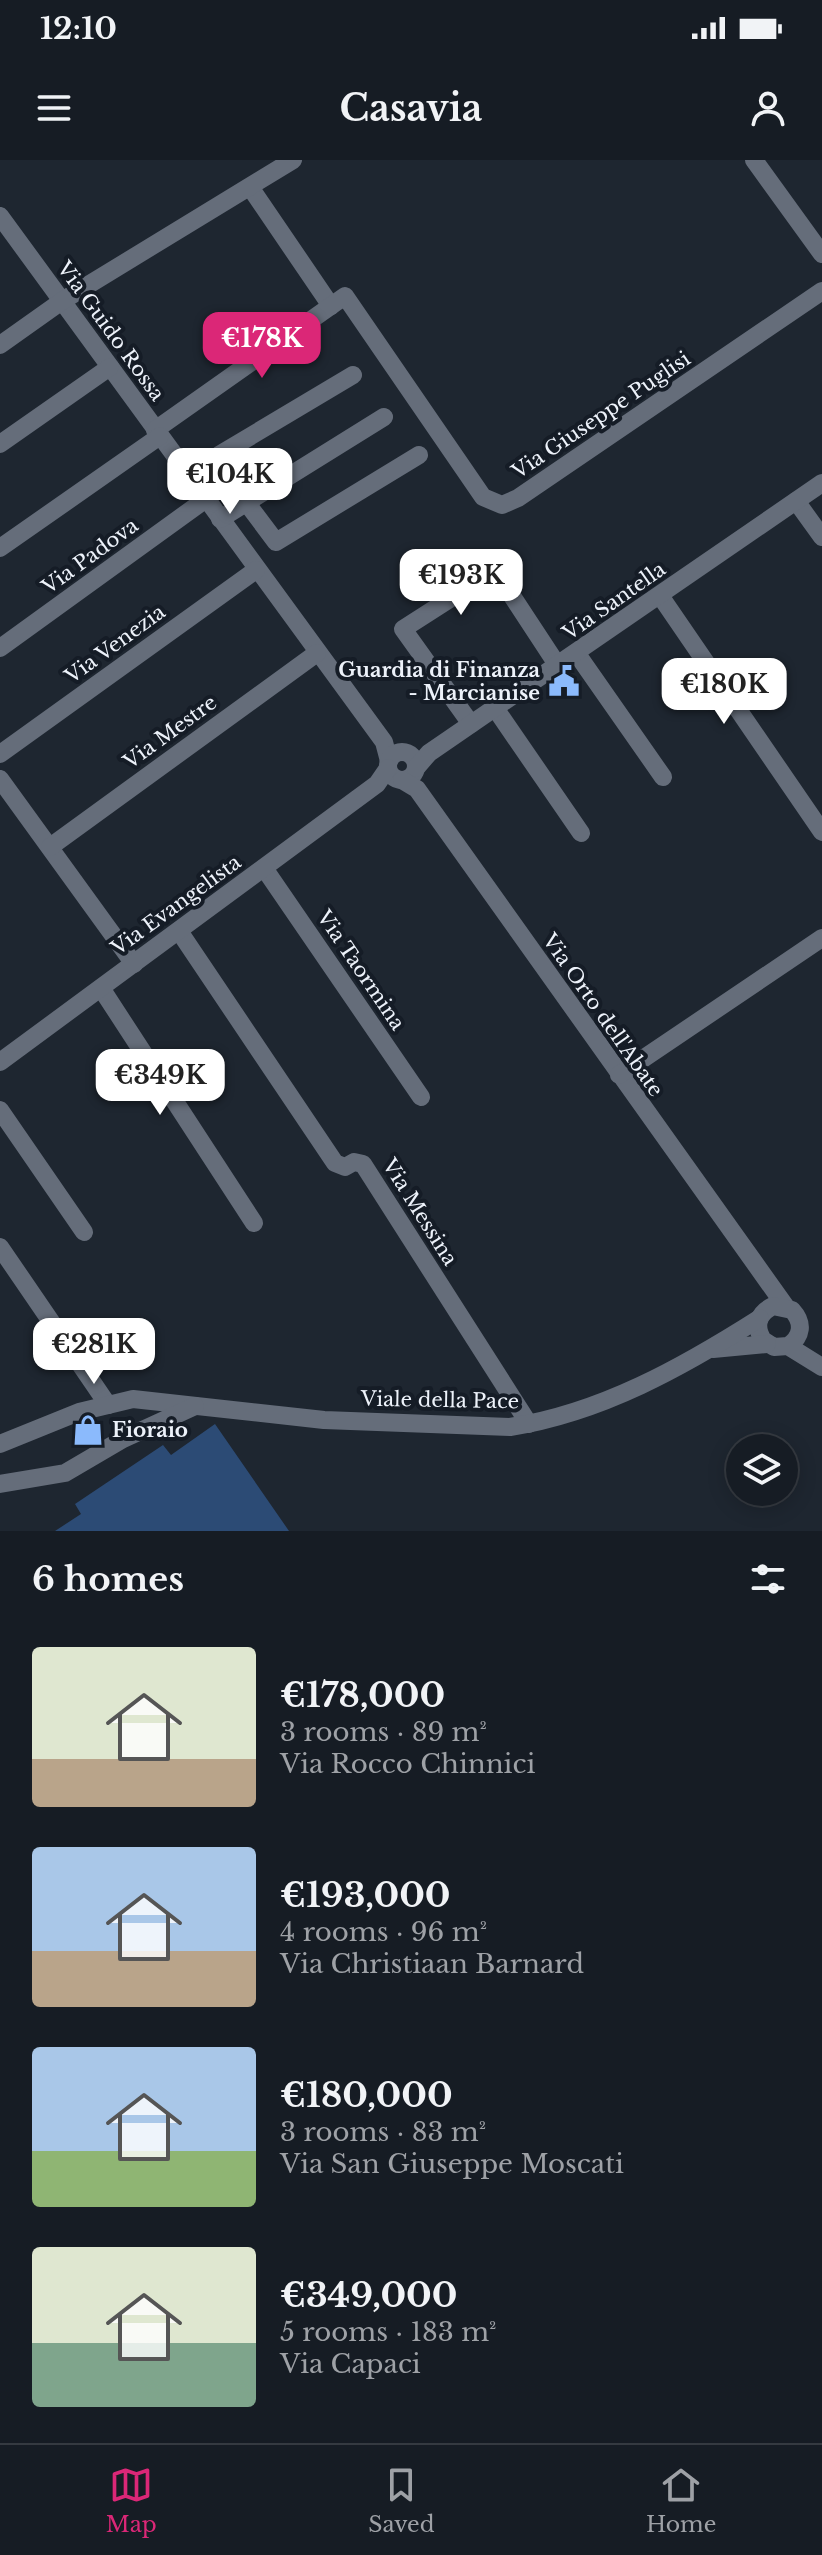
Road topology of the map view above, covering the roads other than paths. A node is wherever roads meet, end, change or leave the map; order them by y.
1 (293, 160) edge
2 (754, 160) edge
3 (250, 187) junction
4 (0, 216) edge
5 (822, 254) edge
6 (822, 291) edge
7 (62, 301) junction
8 (338, 301) junction
9 (0, 345) edge
10 (110, 367) junction
11 (353, 375) dead end
12 (384, 417) dead end
13 (158, 433) junction
14 (0, 444) edge
15 (419, 455) dead end
16 (822, 483) edge
17 (206, 499) junction
18 (796, 501) junction
19 (246, 502) junction
20 (220, 519) junction
21 (822, 537) edge
22 (0, 548) edge
23 (256, 570) junction
24 (661, 597) junction
25 (0, 648) edge
26 (317, 653) junction
27 (577, 654) junction
28 (558, 666) junction
29 (495, 708) junction
30 (471, 724) junction
31 (0, 754) edge
32 (401, 771) junction
33 (663, 777) dead end
34 (0, 779) edge
35 (822, 832) edge
36 (581, 833) dead end
37 (50, 847) junction
38 (264, 868) junction
39 (179, 931) junction
40 (822, 938) edge
41 (134, 964) junction
42 (101, 988) junction
43 (2, 1057) edge
44 (619, 1075) junction
45 (421, 1097) dead end
46 (0, 1110) edge
47 (254, 1223) dead end
48 (84, 1232) dead end
49 (0, 1247) edge
50 (754, 1266) junction
51 (786, 1307) junction
52 (761, 1316) junction
53 (800, 1330) junction
54 (767, 1344) junction
55 (788, 1346) junction
56 (710, 1349) junction
57 (822, 1365) edge
58 (202, 1404) junction
59 (108, 1405) junction
60 (529, 1424) junction
61 (0, 1444) edge
62 (0, 1484) edge

1 - 3 street
2 - 5 street
3 - 7 street
3 - 8 street
4 - 7 street, Via Guido Rossa
6 - 8 street, Via Giuseppe Puglisi
7 - 9 street
7 - 10 street, Via Guido Rossa
8 - 13 street
10 - 13 street, Via Guido Rossa
10 - 14 street
11 - 19 street
12 - 19 street
13 - 17 street, Via Guido Rossa
13 - 22 street
15 - 19 street
16 - 18 street, Via Santella
17 - 20 street, Via Guido Rossa
17 - 25 street, Via Padova
18 - 21 street
18 - 24 street, Via Santella
19 - 20 street
20 - 23 street, Via Guido Rossa
23 - 26 street, Via Guido Rossa
23 - 31 street, Via Venezia
24 - 27 street, Via Santella
24 - 35 street
26 - 32 street, Via Guido Rossa
26 - 37 street, Via Mestre
27 - 28 street, Via Santella
27 - 33 street
28 - 29 street, Via Santella
28 - 30 street
29 - 30 street, Via Santella
29 - 36 street
30 - 32 street, Via Santella
32 - 38 street, Via Evangelista
32 - 44 street, Via Orto dell'Abate
34 - 37 street
37 - 41 street
38 - 39 street, Via Evangelista
38 - 45 street, Via Taormina
39 - 41 street, Via Evangelista
39 - 60 street, Via Messina
40 - 44 street
41 - 42 street, Via Evangelista
42 - 43 street, Via Evangelista
42 - 47 street
44 - 50 street, Via Orto dell'Abate
46 - 48 street
49 - 59 street
50 - 51 street, Via Orto dell'Abate
50 - 52 street
51 - 52 street
51 - 53 street
52 - 54 street
52 - 56 street, Viale della Pace
53 - 55 street
53 - 57 street
54 - 55 street
54 - 56 street, Viale della Pace
55 - 57 street
56 - 60 street, Viale della Pace
58 - 59 street, Viale della Pace
58 - 60 street, Viale della Pace
58 - 62 street
59 - 61 street, Viale della Pace

